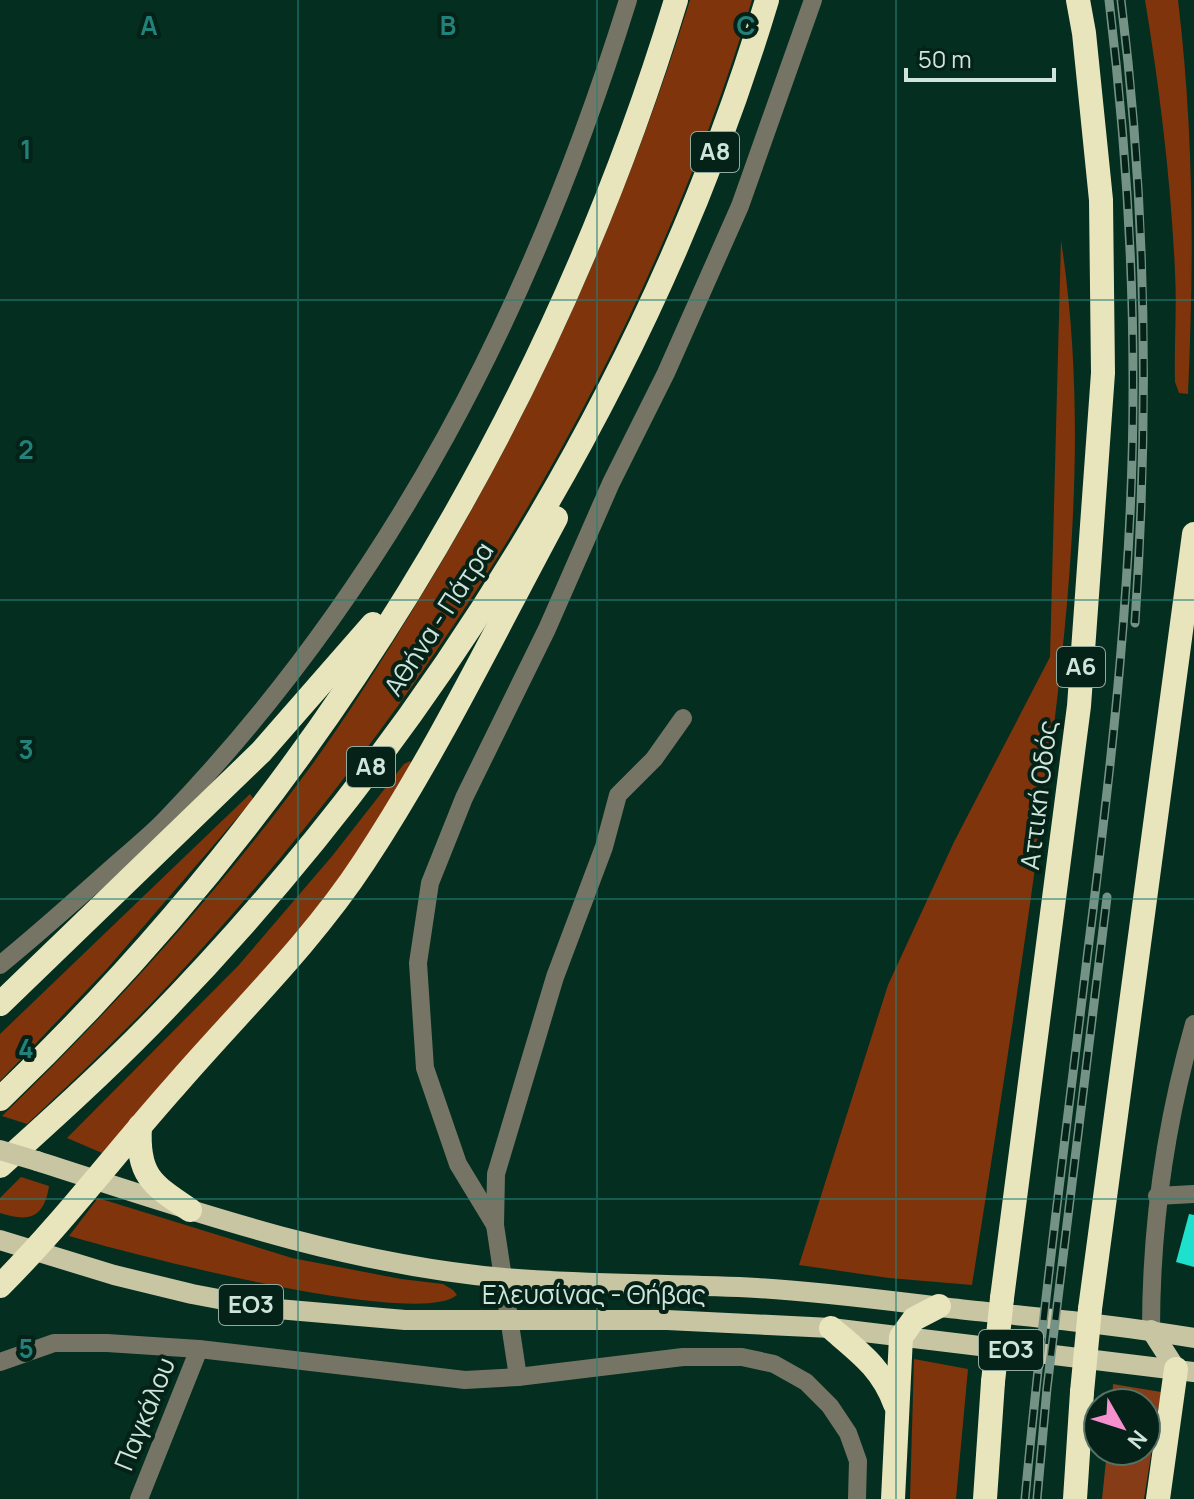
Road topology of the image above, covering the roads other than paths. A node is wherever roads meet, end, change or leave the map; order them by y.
1 (628, 0) edge
2 (676, 0) edge
3 (767, 0) edge
4 (813, 0) edge
5 (1078, 0) edge
6 (654, 301) junction
7 (1194, 534) edge
8 (426, 561) junction
9 (683, 718) dead end
10 (0, 965) edge
11 (0, 1004) edge
12 (1194, 1024) edge
13 (0, 1099) edge
14 (140, 1126) junction
15 (0, 1150) edge
16 (0, 1166) edge
17 (94, 1179) junction
18 (1194, 1194) edge
19 (1157, 1196) junction
20 (190, 1210) junction
21 (495, 1225) junction
22 (0, 1240) edge
23 (35, 1250) junction
24 (503, 1278) junction
25 (0, 1286) edge
26 (939, 1306) junction
27 (509, 1321) junction
28 (831, 1328) junction
29 (1151, 1330) junction
30 (901, 1337) junction
31 (1194, 1338) edge
32 (199, 1349) junction
33 (0, 1362) edge
34 (1185, 1371) edge
35 (518, 1377) junction
36 (896, 1408) junction
37 (139, 1499) edge
38 (857, 1499) edge
39 (893, 1499) edge
40 (985, 1499) edge
41 (1075, 1499) edge
42 (1158, 1499) edge

1 - 10 street
2 - 8 highway, Αθήνα - Πάτρα / Α8
3 - 6 highway, Αθήνα - Πάτρα / Α8
4 - 21 street
5 - 40 highway, Αττική Οδός / Α6, bridge
6 - 14 highway
6 - 16 highway, Αθήνα - Πάτρα / Α8
7 - 41 highway, bridge
8 - 11 highway
8 - 13 highway, Αθήνα - Πάτρα / Α8
9 - 21 street
12 - 19 street
14 - 17 highway
14 - 20 highway
15 - 17 main road, Ελευσίνας - Θήβας / ΕΟ3, bridge
17 - 20 main road, Ελευσίνας - Θήβας / ΕΟ3
17 - 23 highway
18 - 19 street
19 - 29 street
20 - 24 main road, Ελευσίνας - Θήβας / ΕΟ3
21 - 24 street
22 - 23 main road, Ελευσίνας - Θήβας / ΕΟ3
23 - 25 highway
23 - 27 main road, Ελευσίνας - Θήβας / ΕΟ3
24 - 26 main road, Ελευσίνας - Θήβας / ΕΟ3
24 - 27 street
26 - 29 main road, Ελευσίνας - Θήβας / ΕΟ3
26 - 30 highway
27 - 28 main road, Ελευσίνας - Θήβας / ΕΟ3
27 - 35 street
28 - 30 main road, Ελευσίνας - Θήβας / ΕΟ3
28 - 36 highway
29 - 31 main road, Ελευσίνας - Θήβας / ΕΟ3
29 - 34 main road
30 - 34 main road, Ελευσίνας - Θήβας / ΕΟ3
30 - 36 highway
32 - 33 street
32 - 35 street
32 - 37 street, Παγκάλου
34 - 42 highway
35 - 38 street
36 - 39 highway

